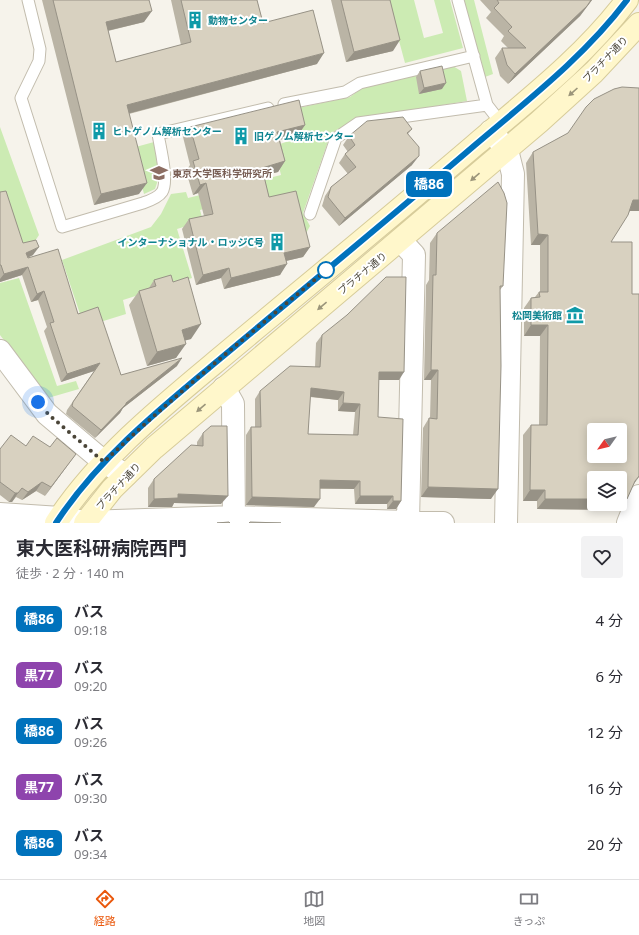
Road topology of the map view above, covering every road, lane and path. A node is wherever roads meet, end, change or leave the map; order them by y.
1 (28, 0) edge
2 (458, 0) edge
3 (630, 8) edge
4 (639, 24) edge
5 (474, 56) junction
6 (487, 105) junction
7 (496, 127) junction
8 (507, 150) junction
9 (310, 214) dead end
10 (401, 241) junction
11 (0, 351) edge
12 (224, 388) junction
13 (104, 462) junction
14 (126, 475) junction
15 (639, 496) edge
16 (0, 514) edge
17 (58, 520) edge
18 (234, 520) edge
19 (86, 522) edge
20 (408, 522) junction
21 (443, 523) edge
22 (506, 523) edge
23 (628, 523) edge

1 - 5 lane
2 - 5 lane
3 - 7 main road
4 -> 8 main road, プラチナ通り
5 - 6 lane
6 - 7 lane
6 - 9 lane
7 - 8 street
7 - 13 main road
8 -> 10 main road, プラチナ通り
8 - 22 street
10 -> 12 main road, プラチナ通り
10 - 20 street
11 - 13 street
12 -> 14 main road, プラチナ通り
12 - 18 street
13 - 14 street
13 - 17 main road
14 - 19 main road, プラチナ通り
15 - 23 street
16 - 17 street
17 - 19 street
18 - 19 street
18 - 20 street
20 - 21 street

